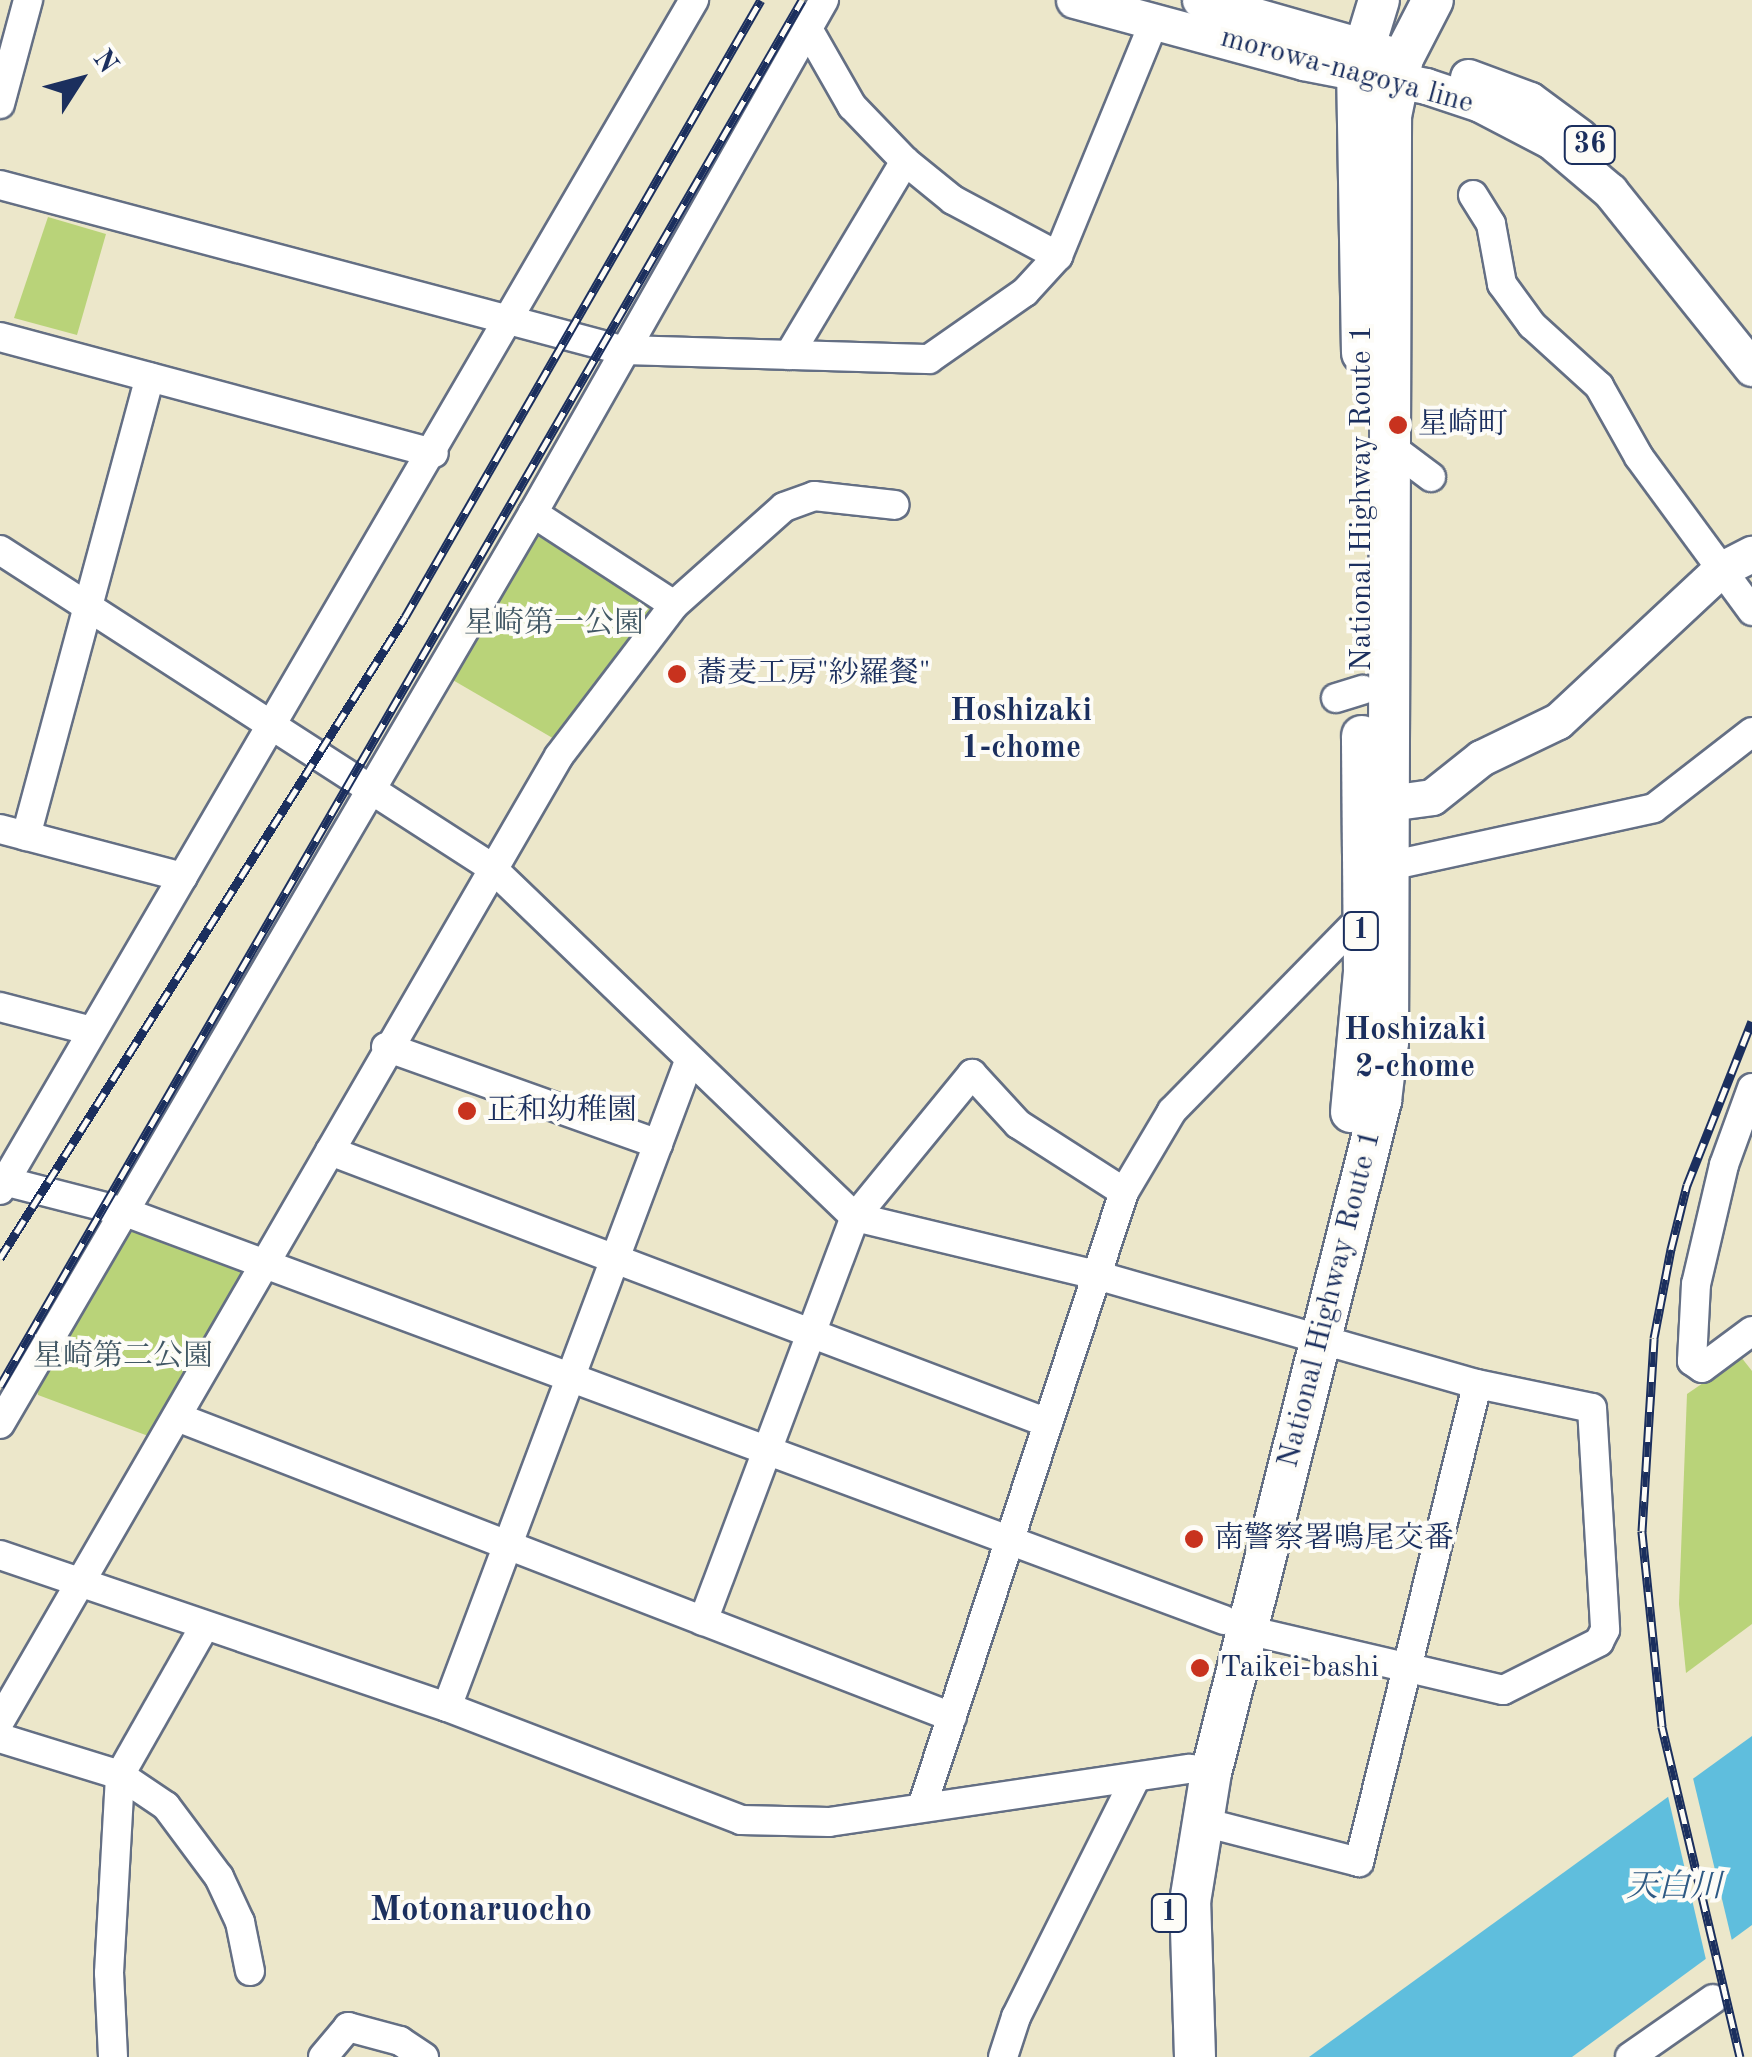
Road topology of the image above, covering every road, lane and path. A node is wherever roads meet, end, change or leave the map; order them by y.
1 (694, 0) edge
2 (824, 0) edge
3 (1074, 0) edge
4 (1379, 0) edge
5 (1434, 0) edge
6 (1201, 8) edge
7 (16, 15) edge
8 (1154, 22) junction
9 (808, 28) junction
10 (1381, 64) junction
11 (0, 104) edge
12 (904, 161) junction
13 (0, 185) edge
14 (1473, 196) dead end
15 (1058, 256) junction
16 (510, 323) junction
17 (1752, 332) edge
18 (0, 336) edge
19 (622, 350) junction
20 (788, 355) junction
21 (1752, 368) edge
22 (150, 377) junction
23 (1387, 444) junction
24 (434, 453) junction
25 (1431, 477) dead end
26 (895, 505) dead end
27 (534, 513) junction
28 (0, 550) edge
29 (1752, 554) edge
30 (1720, 570) junction
31 (674, 605) junction
32 (88, 607) junction
33 (1752, 611) edge
34 (274, 727) junction
35 (1752, 732) edge
36 (370, 789) junction
37 (1389, 803) junction
38 (13, 832) edge
39 (1389, 866) junction
40 (490, 867) junction
41 (183, 877) junction
42 (1360, 919) junction
43 (0, 1007) edge
44 (88, 1030) junction
45 (386, 1047) junction
46 (689, 1061) junction
47 (1751, 1091) edge
48 (658, 1144) junction
49 (330, 1151) junction
50 (2, 1184) edge
51 (1124, 1192) junction
52 (126, 1212) junction
53 (855, 1217) junction
54 (615, 1259) junction
55 (269, 1267) junction
56 (1096, 1275) junction
57 (812, 1333) junction
58 (1310, 1336) junction
59 (1749, 1339) edge
60 (570, 1380) junction
61 (1478, 1384) junction
62 (177, 1416) junction
63 (1048, 1422) junction
64 (0, 1424) edge
65 (766, 1454) junction
66 (1009, 1542) junction
67 (508, 1545) junction
68 (0, 1555) edge
69 (80, 1583) junction
70 (703, 1621) junction
71 (1233, 1625) junction
72 (204, 1627) junction
73 (1406, 1672) junction
74 (447, 1708) junction
75 (952, 1717) junction
76 (0, 1721) edge
77 (0, 1738) edge
78 (1200, 1771) junction
79 (120, 1775) junction
80 (1136, 1776) junction
81 (922, 1807) junction
82 (1203, 1822) junction
83 (250, 1971) dead end
84 (1713, 1998) dead end
85 (112, 2057) edge
86 (323, 2057) edge
87 (424, 2057) edge
88 (1003, 2057) edge
89 (1174, 2057) edge
90 (1195, 2057) edge
91 (1630, 2057) edge

1 - 16 street
2 - 9 street
3 - 8 main road, morowa-nagoya line / 36
4 - 10 highway, National Highway Route 1 / 1
5 - 10 highway, National Highway Route 1 / 1
6 - 8 main road, morowa-nagoya line / 36
6 - 10 main road, morowa-nagoya line / 36
7 - 11 street
8 - 15 street
9 - 12 street
9 - 19 street
10 - 17 main road, morowa-nagoya line / 36
10 - 21 main road, morowa-nagoya line / 36
10 - 23 highway, National Highway Route 1 / 1
10 - 42 highway, National Highway Route 1 / 1
12 - 15 street
12 - 20 street
13 - 16 street
14 - 30 street
15 - 20 street
16 - 19 street
16 - 24 street
18 - 22 street
19 - 20 street
19 - 27 street
22 - 24 street
22 - 32 street
23 - 25 street
23 - 37 highway, National Highway Route 1 / 1
24 - 34 street
26 - 31 street
27 - 31 street
27 - 36 street
28 - 32 street
29 - 30 main road
30 - 33 street
30 - 37 main road
31 - 40 street
32 - 34 street
32 - 38 street
34 - 36 street
34 - 41 street
35 - 39 street
36 - 40 street
36 - 52 street
37 - 39 highway, National Highway Route 1 / 1
38 - 41 street
39 - 42 street
39 - 58 highway, National Highway Route 1 / 1
40 - 45 street
40 - 46 street
41 - 44 street
42 - 51 street
42 - 58 highway, National Highway Route 1 / 1
43 - 44 street
44 - 50 street
45 - 48 street
45 - 49 street
46 - 48 street
46 - 53 street
47 - 59 street
48 - 54 street
49 - 54 street
49 - 55 street
50 - 52 street
51 - 53 street
51 - 56 street
52 - 55 street
52 - 64 street
53 - 56 street
53 - 57 street
54 - 57 street
54 - 60 street
55 - 60 street
55 - 62 street
56 - 58 street
56 - 63 street
57 - 63 street
57 - 65 street
58 - 61 street
58 - 71 highway, National Highway Route 1 / 1
60 - 65 street
60 - 67 street
61 - 73 street
61 - 73 street
62 - 67 street
62 - 69 street
63 - 66 street
65 - 66 street
65 - 70 street
66 - 71 street
66 - 75 street
67 - 70 street
67 - 74 street
68 - 69 street
69 - 72 street
69 - 76 street
70 - 75 street
71 - 73 street
71 - 78 highway, National Highway Route 1 / 1
72 - 74 street
72 - 79 street
73 - 82 street
74 - 81 street
75 - 81 street
77 - 79 street
78 - 80 street
78 - 82 highway, National Highway Route 1 / 1
78 - 89 highway, National Highway Route 1 / 1
79 - 83 street
79 - 85 street
80 - 81 street
80 - 88 street
82 - 90 highway, National Highway Route 1 / 1
84 - 91 street
86 - 87 street

